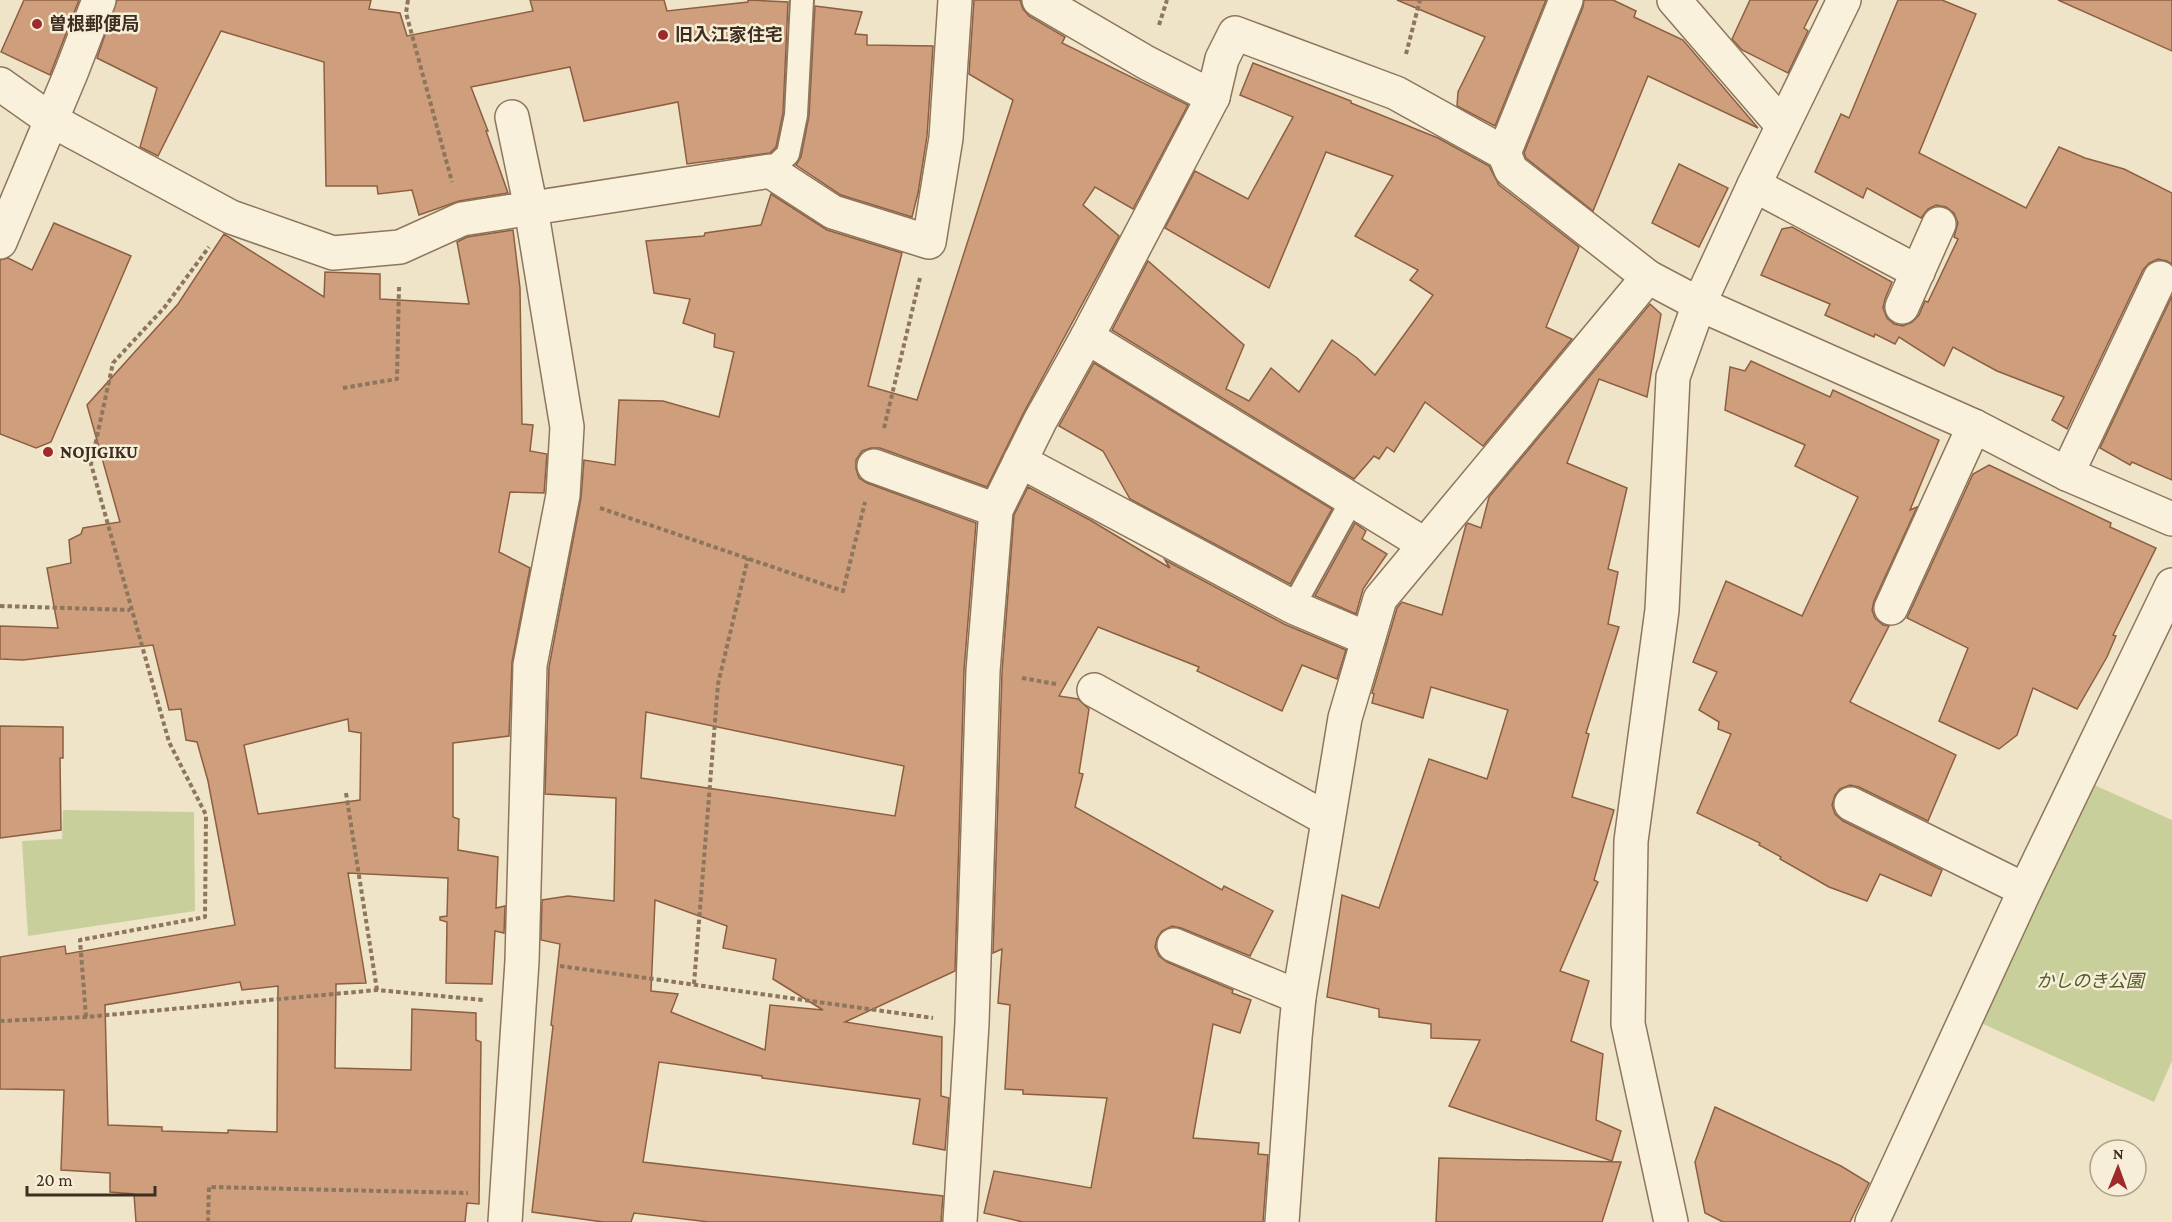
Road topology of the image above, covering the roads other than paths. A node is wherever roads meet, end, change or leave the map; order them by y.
1 (99, 0) edge
2 (802, 0) edge
3 (954, 0) edge
4 (1039, 0) edge
5 (1566, 0) edge
6 (1674, 0) edge
7 (1844, 0) edge
8 (0, 84) edge
9 (1213, 97) junction
10 (512, 117) dead end
11 (51, 120) junction
12 (1782, 125) junction
13 (1504, 153) junction
14 (770, 171) junction
15 (1754, 185) junction
16 (531, 208) junction
17 (1939, 224) dead end
18 (0, 242) edge
19 (1918, 272) junction
20 (1648, 277) junction
21 (2160, 278) dead end
22 (1699, 304) junction
23 (1902, 307) dead end
24 (1087, 336) junction
25 (1974, 426) junction
26 (1020, 461) junction
27 (874, 466) road end
28 (2067, 474) junction
29 (1352, 500) junction
30 (996, 510) junction
31 (2172, 519) edge
32 (1424, 544) junction
33 (2172, 585) edge
34 (1293, 607) junction
35 (1891, 608) dead end
36 (1368, 639) junction
37 (1094, 690) road end
38 (1851, 804) dead end
39 (1328, 819) junction
40 (2025, 890) junction
41 (1174, 945) dead end
42 (1299, 997) junction
43 (506, 1208) edge
44 (960, 1222) edge
45 (1282, 1222) edge
46 (1671, 1222) edge
47 (1872, 1222) edge

1 - 11 street
2 - 14 lane
3 - 14 street
4 - 9 street
5 - 13 street
6 - 12 street
7 - 12 street
8 - 11 street
9 - 13 street
9 - 24 street
10 - 16 street
11 - 16 street
11 - 18 street
12 - 15 street
13 - 20 street
14 - 16 street
15 - 19 street
15 - 22 street
16 - 43 street
17 - 19 street
19 - 23 street
20 - 22 street
20 - 32 street
21 - 28 street
22 - 25 street
22 - 46 street
24 - 26 street
24 - 29 street
25 - 28 street
25 - 35 street
26 - 30 street
26 - 34 street
27 - 30 street
28 - 31 street
29 - 32 street
29 - 34 lane
30 - 44 street
32 - 36 street
33 - 40 street
34 - 36 street
36 - 39 street
37 - 39 street
38 - 40 street
39 - 42 street
40 - 47 street
41 - 42 street
42 - 45 street

